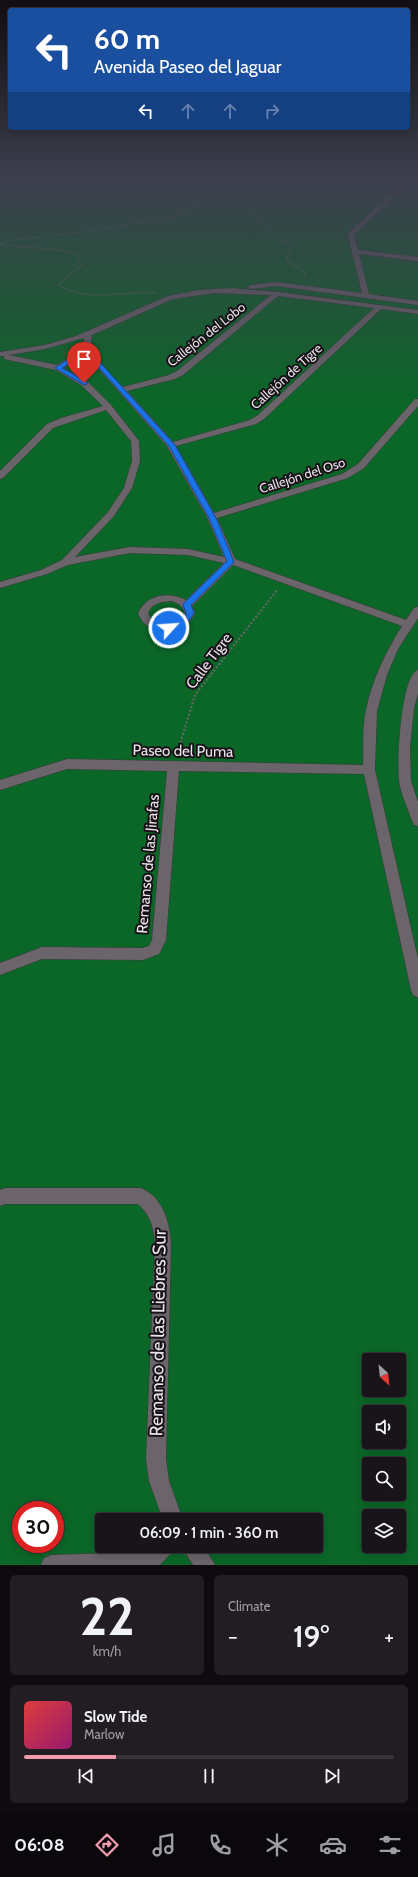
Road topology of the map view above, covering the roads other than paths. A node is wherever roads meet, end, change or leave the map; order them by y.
1 (356, 255) edge
2 (382, 255) edge
3 (418, 259) edge
4 (234, 290) junction
5 (277, 294) junction
6 (366, 296) junction
7 (418, 303) edge
8 (379, 307) junction
9 (418, 312) edge
10 (89, 334) junction
11 (0, 355) edge
12 (93, 358) junction
13 (58, 368) junction
14 (122, 390) junction
15 (418, 401) edge
16 (108, 407) junction
17 (171, 445) junction
18 (0, 476) edge
19 (212, 518) junction
20 (65, 562) junction
21 (231, 562) junction
22 (0, 585) edge
23 (187, 605) dead end
24 (418, 610) edge
25 (409, 625) junction
26 (418, 674) edge
27 (416, 689) edge
28 (414, 701) edge
29 (173, 766) junction
30 (368, 770) junction
31 (0, 785) edge
32 (418, 821) edge
33 (0, 969) edge
34 (418, 987) edge
35 (0, 1198) edge
36 (170, 1513) edge
37 (158, 1553) edge
38 (196, 1553) edge
39 (149, 1564) edge
40 (51, 1565) edge
41 (205, 1565) edge

1 - 6 street
2 - 3 street
4 - 5 street
4 - 6 street
4 - 10 street
5 - 8 street
5 - 14 street, Callejón del Lobo
6 - 7 street
8 - 9 street
8 - 17 street, Callejón de Tigre
10 - 11 street
10 - 12 street
11 - 13 street
12 - 13 street
12 - 14 street
13 - 16 street
14 - 17 street
15 - 19 street, Callejón del Oso
16 - 18 street
16 - 20 street
17 - 19 street
19 - 21 street
20 - 21 street
20 - 22 street
21 - 23 street
21 - 25 street
24 - 25 street
25 - 30 street
26 - 27 street
27 - 28 street
28 - 32 street
29 - 30 street, Paseo del Puma
29 - 31 street, Paseo del Puma
29 - 33 street, Remanso de las Jirafas
30 - 34 street
35 - 36 street, Remanso de las Liebres Sur
37 - 39 street
38 - 41 street
39 - 40 street

